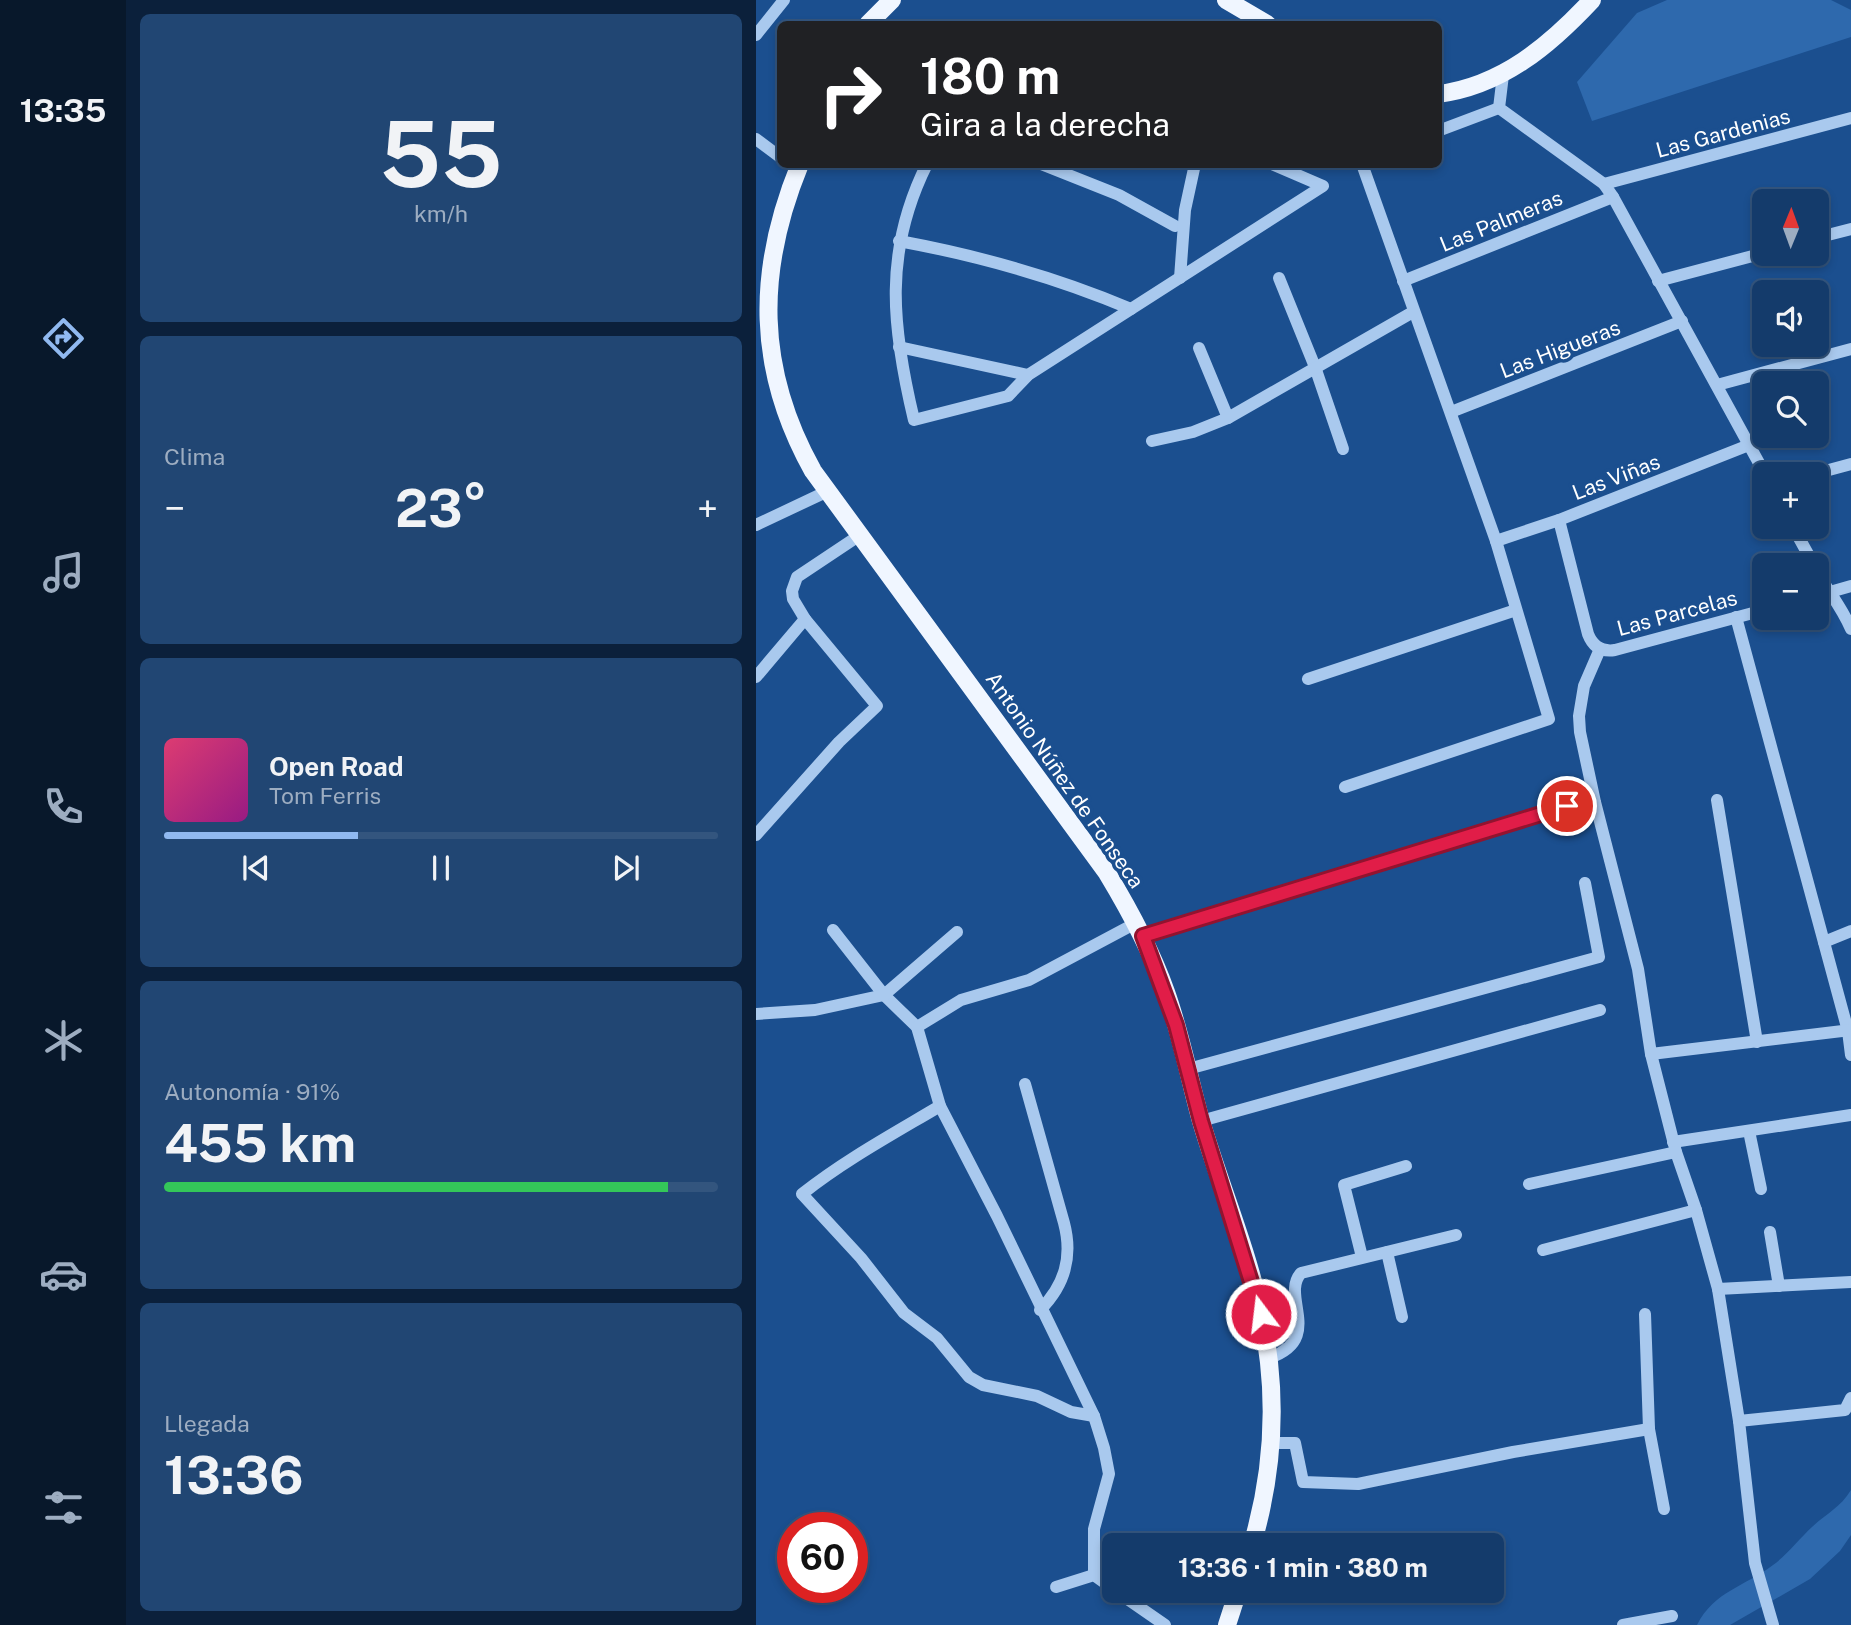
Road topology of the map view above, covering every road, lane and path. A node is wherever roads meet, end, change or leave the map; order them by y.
1 (784, 0) edge
2 (892, 0) edge
3 (1226, 0) edge
4 (1592, 0) edge
5 (871, 21) edge
6 (1260, 21) edge
7 (756, 35) edge
8 (1503, 75) junction
9 (1442, 93) edge
10 (1499, 108) junction
11 (1851, 118) edge
12 (1442, 129) edge
13 (756, 139) edge
14 (777, 155) edge
15 (795, 168) edge
16 (925, 168) edge
17 (1051, 168) edge
18 (1194, 168) edge
19 (1281, 168) edge
20 (1363, 168) edge
21 (1604, 184) junction
22 (1613, 197) junction
23 (1175, 226) dead end
24 (1851, 229) edge
25 (1829, 235) edge
26 (899, 241) junction
27 (1752, 256) edge
28 (1180, 278) junction
29 (1279, 278) dead end
30 (1403, 281) junction
31 (1658, 281) junction
32 (1131, 309) junction
33 (1413, 312) junction
34 (1682, 321) junction
35 (899, 347) junction
36 (1199, 348) dead end
37 (1851, 349) edge
38 (1315, 368) junction
39 (1028, 375) junction
40 (1717, 385) junction
41 (1451, 412) junction
42 (1228, 418) junction
43 (1152, 441) dead end
44 (1749, 445) junction
45 (1343, 449) dead end
46 (1758, 462) edge
47 (1851, 464) edge
48 (1829, 470) edge
49 (828, 491) junction
50 (1559, 520) junction
51 (756, 525) edge
52 (860, 535) junction
53 (1496, 541) junction
54 (1851, 586) edge
55 (1829, 592) edge
56 (1829, 599) edge
57 (1516, 610) junction
58 (1752, 613) edge
59 (1736, 617) junction
60 (805, 619) junction
61 (1851, 629) edge
62 (1600, 649) junction
63 (756, 677) edge
64 (1308, 678) dead end
65 (1345, 787) dead end
66 (1717, 800) dead end
67 (1567, 806) dead end
68 (756, 835) edge
69 (1585, 883) dead end
70 (833, 930) dead end
71 (1139, 930) junction
72 (1851, 931) edge
73 (957, 932) dead end
74 (1824, 942) junction
75 (884, 995) junction
76 (1600, 1010) dead end
77 (756, 1014) edge
78 (917, 1027) junction
79 (1850, 1031) edge
80 (1757, 1042) junction
81 (1651, 1054) junction
82 (1851, 1055) edge
83 (1188, 1069) junction
84 (1025, 1084) dead end
85 (940, 1106) junction
86 (1851, 1115) edge
87 (1201, 1121) junction
88 (1749, 1131) junction
89 (1674, 1147) junction
90 (1406, 1166) dead end
91 (1529, 1184) dead end
92 (1761, 1189) dead end
93 (1696, 1210) junction
94 (1770, 1231) dead end
95 (1456, 1235) dead end
96 (1543, 1250) dead end
97 (1387, 1252) junction
98 (1362, 1257) junction
99 (1851, 1282) edge
100 (1779, 1286) junction
101 (1718, 1289) junction
102 (1040, 1310) junction
103 (1646, 1314) dead end
104 (1402, 1317) dead end
105 (1269, 1358) junction
106 (1851, 1398) edge
107 (1094, 1416) junction
108 (1738, 1421) junction
109 (1649, 1429) junction
110 (1271, 1443) junction
111 (1664, 1509) dead end
112 (1255, 1533) edge
113 (1094, 1575) junction
114 (1102, 1581) edge
115 (1056, 1587) dead end
116 (1134, 1603) edge
117 (1234, 1603) edge
118 (1672, 1616) dead end
119 (1165, 1625) edge
120 (1227, 1625) edge
121 (1623, 1625) edge
122 (1773, 1625) edge

1 - 7 street
2 - 5 main road
3 - 6 main road
4 - 8 main road
8 - 9 main road
8 - 10 street
10 - 12 street
10 - 21 street
11 - 21 street, Las Gardenias
13 - 14 street
15 - 49 main road, Antonio Núñez de Fonseca
16 - 26 street
17 - 23 street
18 - 28 street
19 - 28 street
20 - 30 street
21 - 22 street
22 - 30 street, Las Palmeras
22 - 31 street
24 - 25 street
26 - 32 street
26 - 35 street
27 - 31 street
28 - 32 street
29 - 38 street
30 - 33 street
31 - 34 street
32 - 39 street
33 - 38 street
33 - 41 street
34 - 40 street
34 - 41 street, Las Higueras
35 - 39 street
35 - 39 street
36 - 42 street
37 - 40 street
38 - 42 street
38 - 45 street
40 - 44 street
41 - 53 street
42 - 43 street
44 - 46 street
44 - 50 street, Las Viñas
47 - 48 street
49 - 51 street
49 - 52 main road, Antonio Núñez de Fonseca
50 - 53 street, Las Viñas
50 - 62 street
52 - 60 street
52 - 71 main road, Antonio Núñez de Fonseca
53 - 57 street
54 - 55 street
56 - 61 street
57 - 64 street
57 - 65 street
58 - 59 street, Las Parcelas
59 - 62 street, Las Parcelas
59 - 74 street
60 - 63 street
60 - 68 street
62 - 81 street
66 - 80 street
67 - 71 street
69 - 83 street
70 - 75 street
71 - 78 street
71 - 83 main road, Antonio Núñez de Fonseca
72 - 74 street
73 - 75 street
74 - 79 street
75 - 77 street
75 - 78 street
76 - 87 street
78 - 85 street
79 - 80 street
79 - 82 street
80 - 81 street
81 - 89 street
83 - 87 main road, Antonio Núñez de Fonseca
84 - 102 street
85 - 102 street
85 - 107 street
86 - 88 street
87 - 105 main road, Antonio Núñez de Fonseca
88 - 89 street
88 - 92 street
89 - 91 street
89 - 93 street
90 - 98 street
93 - 96 street
93 - 101 street
94 - 100 street
95 - 97 street
97 - 98 street
97 - 104 street
98 - 105 street
99 - 100 street
100 - 101 street
101 - 108 street
102 - 107 street
103 - 109 street
105 - 110 main road, Antonio Núñez de Fonseca
106 - 108 street
107 - 113 street
108 - 122 street
109 - 110 street
109 - 111 street
110 - 112 main road, Antonio Núñez de Fonseca
113 - 114 street
113 - 115 street
116 - 119 street
117 - 120 main road
118 - 121 street

